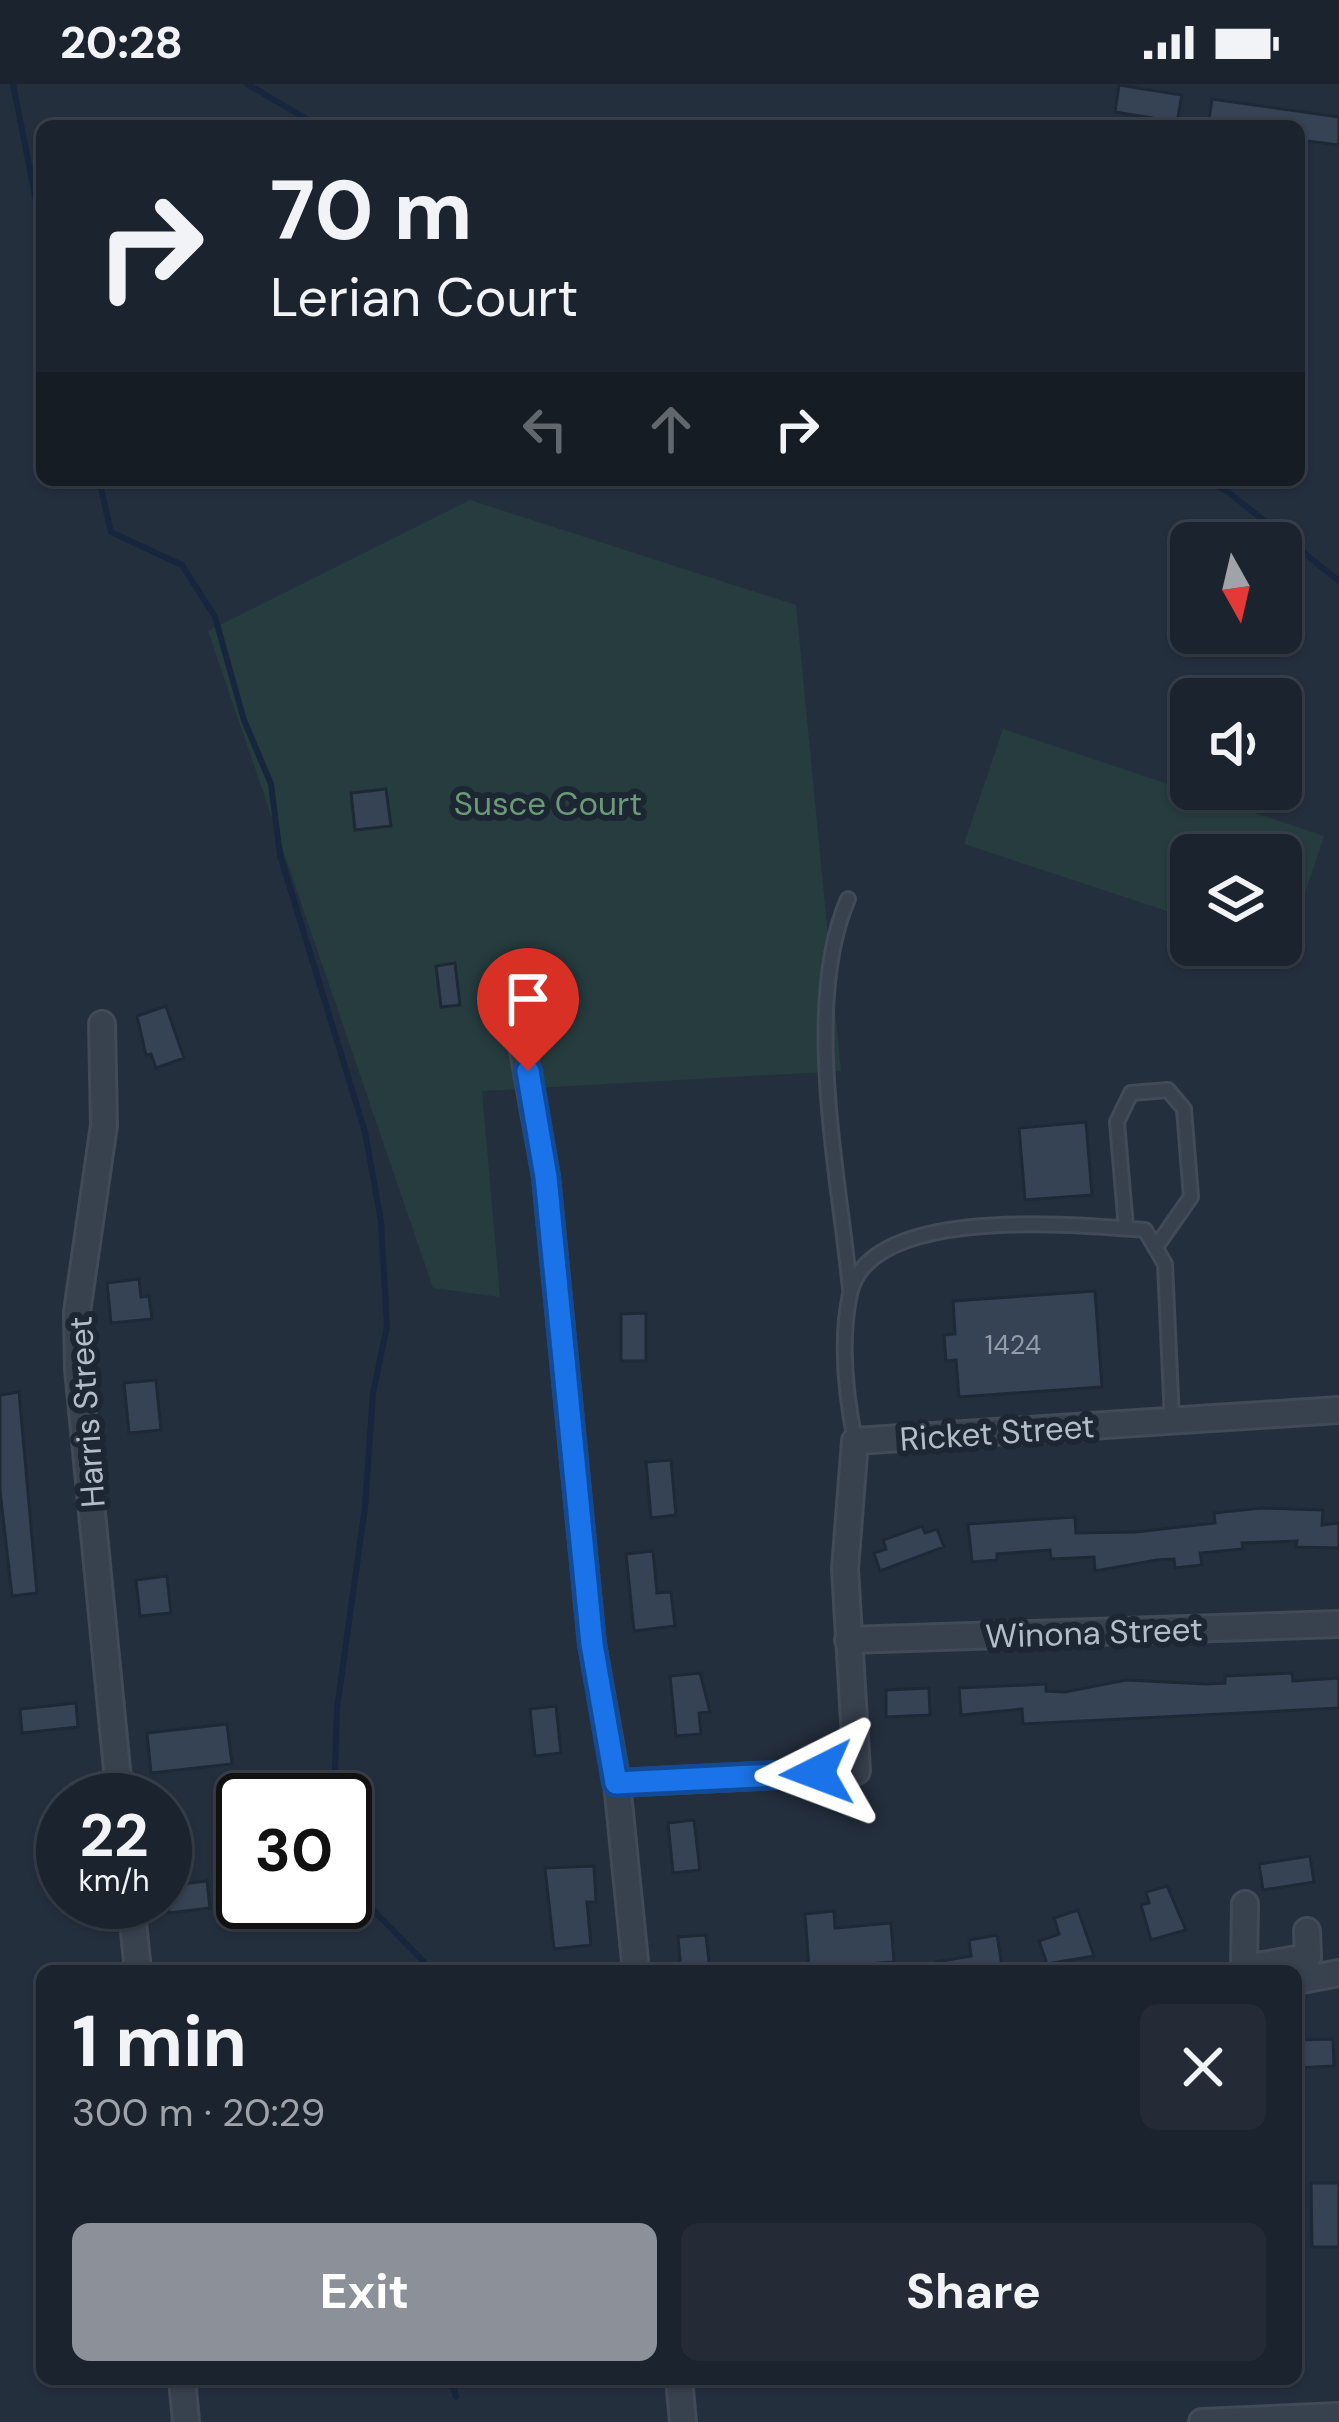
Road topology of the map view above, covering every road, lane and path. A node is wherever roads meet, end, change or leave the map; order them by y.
1 (848, 899) dead end
2 (102, 1024) dead end
3 (521, 1040) dead end
4 (1126, 1228) junction
5 (1158, 1244) junction
6 (850, 1291) junction
7 (1339, 1410) edge
8 (1172, 1420) junction
9 (855, 1441) junction
10 (1339, 1624) edge
11 (848, 1640) junction
12 (117, 1773) edge
13 (616, 1783) junction
14 (1245, 1904) dead end
15 (134, 1929) edge
16 (1307, 1931) dead end
17 (138, 1965) edge
18 (635, 1965) edge
19 (1246, 1965) edge
20 (1270, 1965) edge
21 (1339, 1973) edge
22 (1302, 1980) edge
23 (183, 2385) edge
24 (680, 2385) edge
25 (1322, 2418) edge
26 (186, 2422) edge
27 (683, 2422) edge
28 (1202, 2422) edge

1 - 6 lane
2 - 12 street, Harris Street
3 - 13 street
4 - 5 lane
4 - 5 lane
4 - 6 lane
5 - 8 lane
6 - 9 lane
7 - 8 street, Ricket Street
8 - 9 street, Ricket Street
9 - 11 street, Ricket Street
10 - 11 street, Winona Street
11 - 13 street, Ricket Street
13 - 18 street
14 - 19 street
15 - 17 street
16 - 20 street
21 - 22 street
23 - 26 street
24 - 27 street
25 - 28 street

